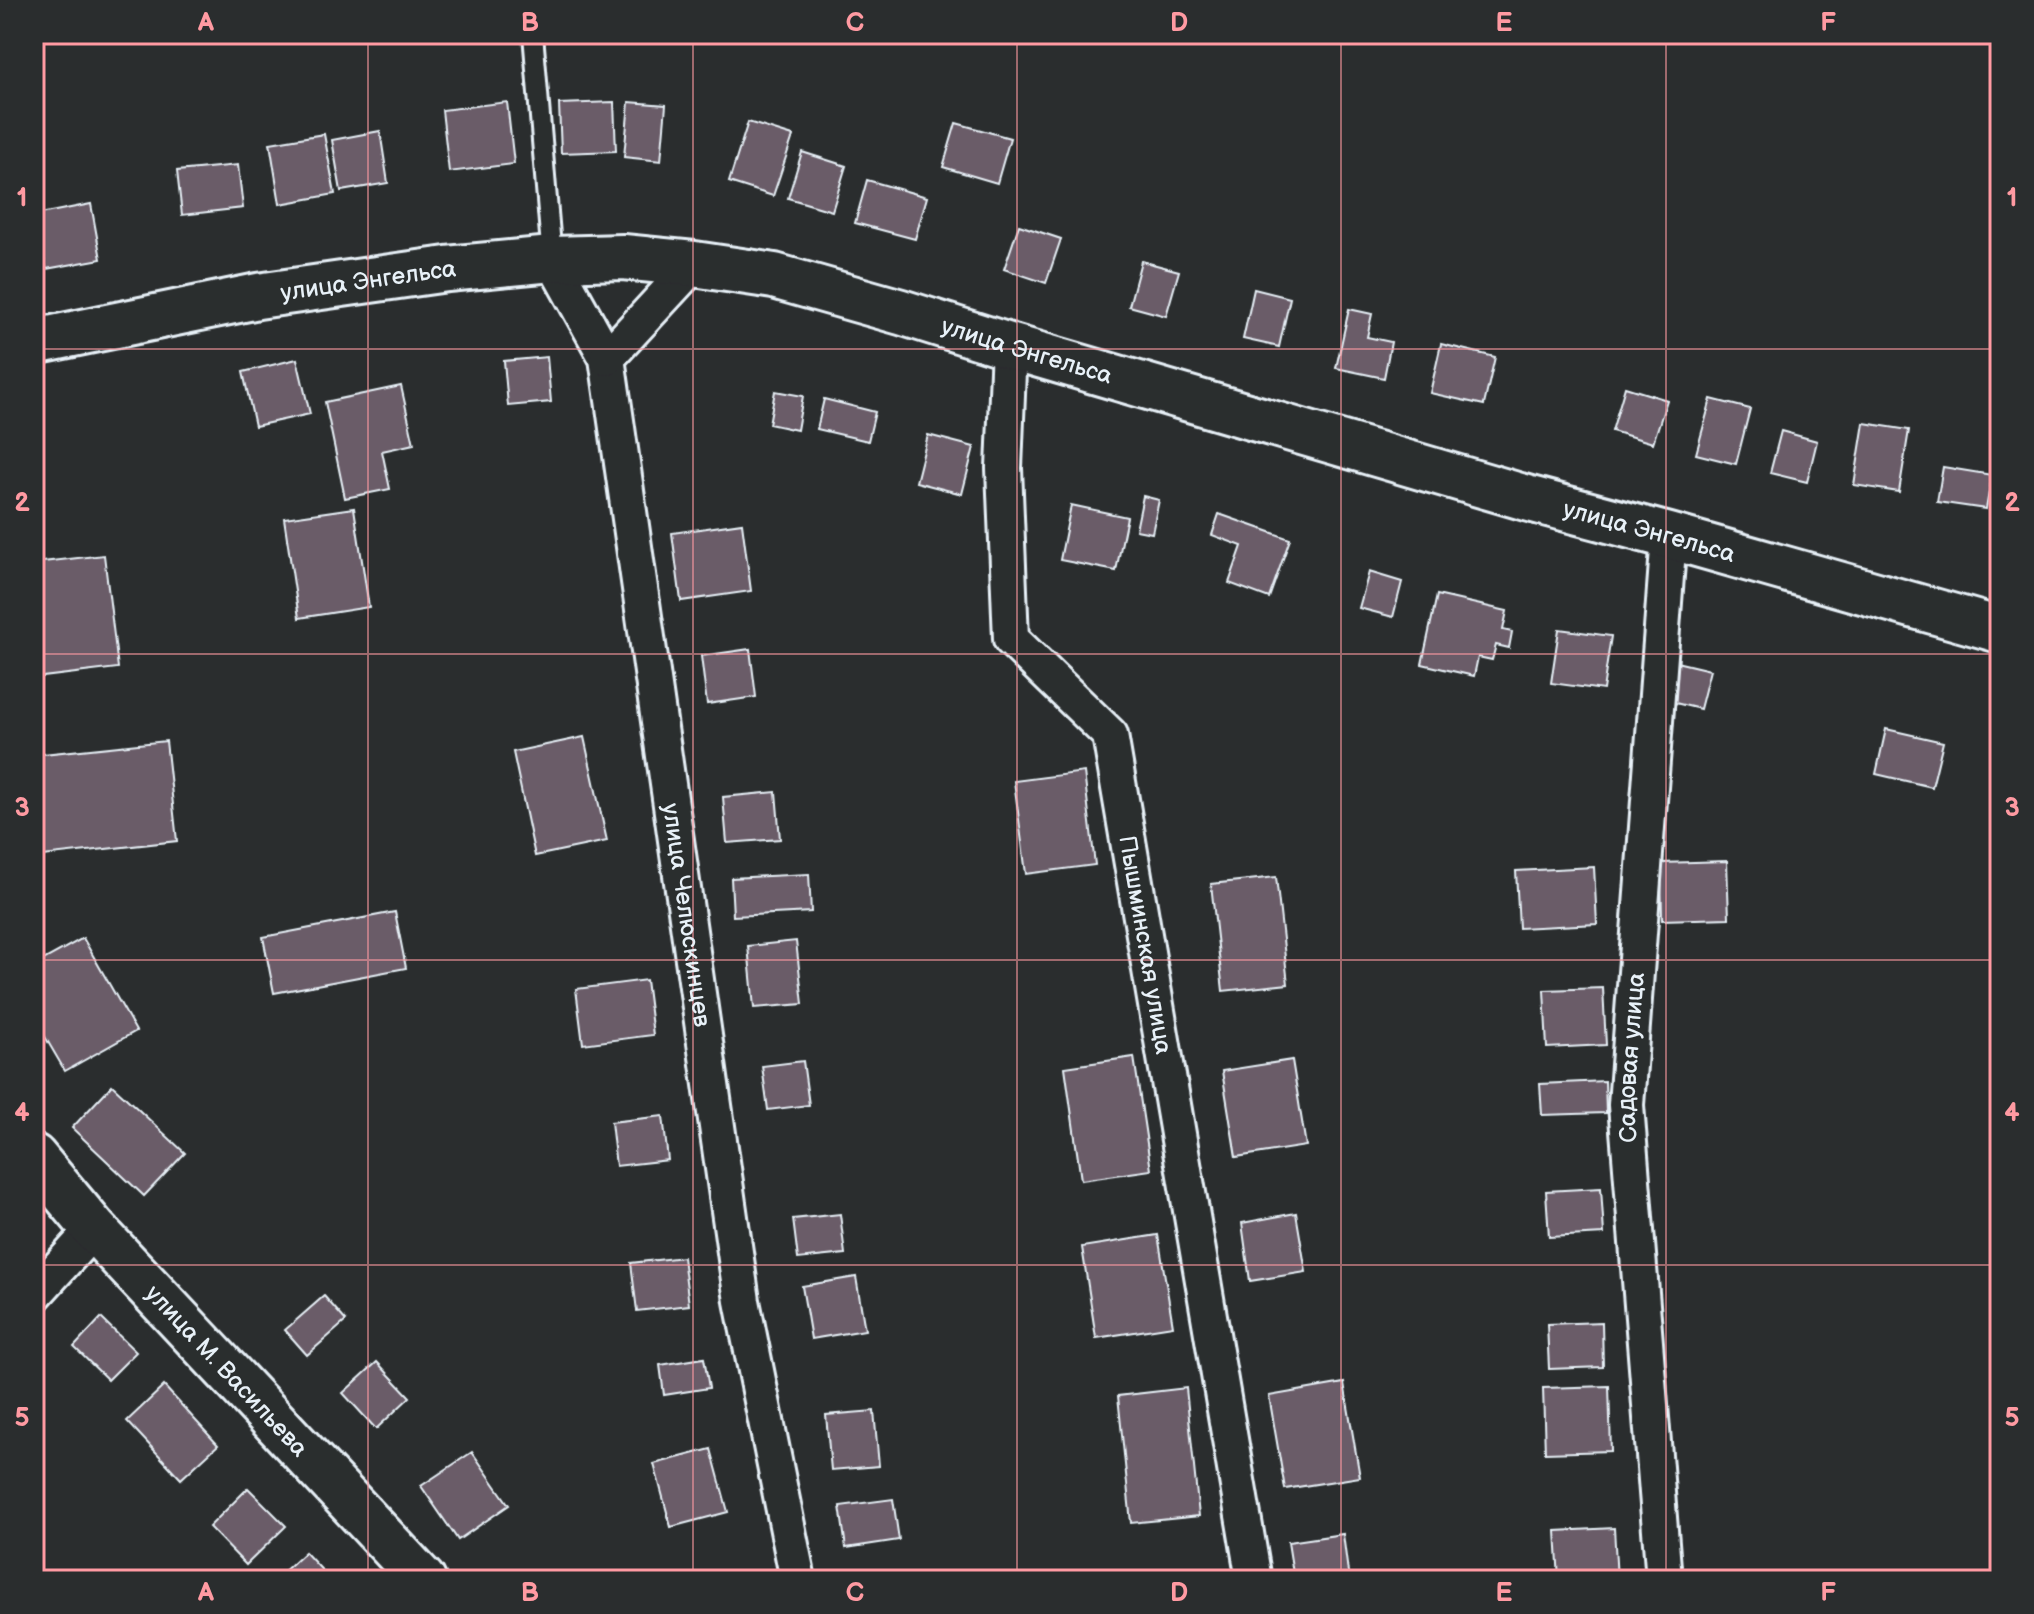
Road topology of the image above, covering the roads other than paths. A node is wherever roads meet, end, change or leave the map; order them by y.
1 (533, 34) edge
2 (552, 259) junction
3 (694, 264) junction
4 (34, 342) edge
5 (1009, 346) junction
6 (607, 358) junction
7 (1669, 536) junction
8 (2000, 630) edge
9 (34, 1157) edge
10 (94, 1229) junction
11 (34, 1295) edge
12 (423, 1580) edge
13 (798, 1580) edge
14 (1254, 1580) edge
15 (1664, 1580) edge

1 - 2 lane
2 - 3 main road, улица Энгельса
2 - 4 main road, улица Энгельса
2 - 6 street, улица Челюскинцев
3 - 5 main road, улица Энгельса
3 - 6 street
5 - 7 main road, улица Энгельса
5 - 14 street, Пышминская улица
6 - 13 street, улица Челюскинцев
7 - 8 main road, улица Энгельса
7 - 15 street, Садовая улица
9 - 10 main road, улица М. Васильева
10 - 11 street
10 - 12 main road, улица М. Васильева

